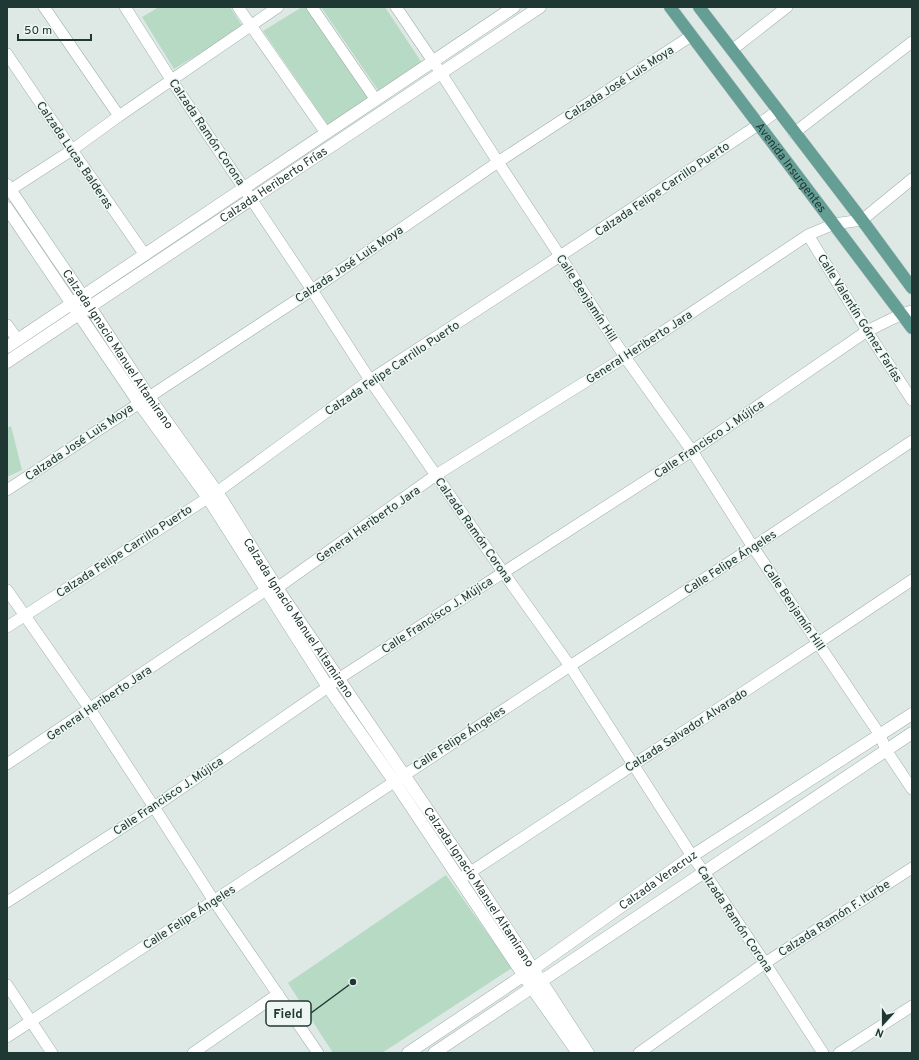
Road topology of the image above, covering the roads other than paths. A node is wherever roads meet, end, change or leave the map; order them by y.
1 (44, 7) edge
2 (125, 7) edge
3 (238, 7) edge
4 (278, 7) edge
5 (312, 7) edge
6 (396, 7) edge
7 (514, 7) edge
8 (540, 7) edge
9 (670, 7) edge
10 (699, 7) edge
11 (787, 7) edge
12 (251, 27) junction
13 (691, 36) junction
14 (912, 42) edge
15 (732, 50) junction
16 (7, 54) edge
17 (433, 62) junction
18 (441, 73) junction
19 (172, 81) junction
20 (376, 100) junction
21 (777, 111) junction
22 (119, 116) junction
23 (758, 125) junction
24 (326, 133) junction
25 (794, 133) junction
26 (72, 150) junction
27 (498, 162) junction
28 (912, 179) edge
29 (244, 188) junction
30 (8, 189) edge
31 (252, 199) junction
32 (7, 208) edge
33 (862, 220) junction
34 (834, 224) junction
35 (808, 236) junction
36 (145, 255) junction
37 (560, 256) junction
38 (912, 288) edge
39 (312, 290) junction
40 (83, 296) junction
41 (72, 304) junction
42 (90, 307) junction
43 (907, 313) edge
44 (80, 314) junction
45 (7, 325) edge
46 (912, 328) edge
47 (867, 331) junction
48 (18, 340) junction
49 (7, 347) edge
50 (625, 357) junction
51 (7, 362) edge
52 (370, 380) junction
53 (144, 400) junction
54 (912, 400) edge
55 (912, 441) edge
56 (692, 451) junction
57 (436, 476) junction
58 (7, 490) edge
59 (212, 495) junction
60 (754, 547) junction
61 (503, 572) junction
62 (912, 580) edge
63 (272, 589) junction
64 (7, 590) edge
65 (24, 615) junction
66 (7, 627) edge
67 (818, 643) junction
68 (570, 666) junction
69 (338, 679) junction
70 (328, 687) junction
71 (90, 709) junction
72 (912, 714) edge
73 (912, 733) edge
74 (880, 735) junction
75 (886, 750) junction
76 (7, 764) edge
77 (633, 765) junction
78 (399, 778) junction
79 (912, 789) edge
80 (154, 806) junction
81 (692, 856) junction
82 (912, 868) edge
83 (704, 872) junction
84 (465, 876) junction
85 (214, 901) junction
86 (7, 902) edge
87 (765, 963) junction
88 (528, 972) junction
89 (7, 984) edge
90 (537, 985) junction
91 (278, 994) junction
92 (912, 1006) edge
93 (31, 1021) junction
94 (7, 1038) edge
95 (52, 1053) edge
96 (193, 1053) edge
97 (318, 1053) edge
98 (408, 1053) edge
99 (434, 1053) edge
100 (578, 1053) edge
101 (588, 1053) edge
102 (639, 1053) edge
103 (823, 1053) edge
104 (839, 1053) edge

1 - 22 street
2 - 19 street, Calzada Ramón Corona
3 - 12 street
4 - 12 street
5 - 20 street
6 - 17 street, Calle Benjamín Hill
7 - 17 street, Calzada Heriberto Frías
8 - 18 street, Calzada Heriberto Frías
9 - 13 main road, Avenida Insurgentes
10 - 15 main road, Avenida Insurgentes
11 - 15 street
12 - 19 street
12 - 24 street
13 - 23 main road, Avenida Insurgentes
13 - 27 street, Calzada José Luis Moya
14 - 25 street
15 - 21 main road, Avenida Insurgentes
16 - 26 street, Calzada Lucas Balderas
17 - 18 street, Calle Benjamín Hill
17 - 20 street, Calzada Heriberto Frías
18 - 27 street, Calle Benjamín Hill
18 - 31 street, Calzada Heriberto Frías
19 - 22 street
19 - 29 street, Calzada Ramón Corona
20 - 24 street, Calzada Heriberto Frías
21 - 23 street, Calzada Felipe Carrillo Puerto
21 - 25 main road, Avenida Insurgentes
22 - 26 street
23 - 34 main road, Avenida Insurgentes
23 - 37 street, Calzada Felipe Carrillo Puerto
24 - 29 street, Calzada Heriberto Frías
25 - 33 main road, Avenida Insurgentes
26 - 30 street
26 - 36 street, Calzada Lucas Balderas
27 - 37 street, Calle Benjamín Hill
27 - 39 street, Calzada José Luis Moya
28 - 33 street
29 - 31 street, Calzada Ramón Corona
29 - 36 street, Calzada Heriberto Frías
30 - 40 street, Calzada Ignacio Manuel Altamirano
31 - 39 street, Calzada Ramón Corona
31 - 42 street, Calzada Heriberto Frías
32 - 41 street, Calzada Ignacio Manuel Altamirano
33 - 34 street, General Heriberto Jara
33 - 38 main road, Avenida Insurgentes
34 - 35 street, General Heriberto Jara
34 - 43 main road, Avenida Insurgentes
35 - 47 street, Calle Valentín Gómez Farías
35 - 50 street, General Heriberto Jara
36 - 40 street, Calzada Heriberto Frías
37 - 50 street, Calle Benjamín Hill
37 - 52 street, Calzada Felipe Carrillo Puerto
39 - 52 street, Calzada Ramón Corona
39 - 53 street, Calzada José Luis Moya
40 - 41 street, Calzada Heriberto Frías
40 - 42 street, Calzada Ignacio Manuel Altamirano
41 - 44 street, Calzada Ignacio Manuel Altamirano
41 - 48 street, Calzada Heriberto Frías
42 - 44 street, Calzada Heriberto Frías
42 - 53 street, Calzada Ignacio Manuel Altamirano
43 - 46 main road, Avenida Insurgentes
43 - 47 street, Calle Francisco J. Mújica
44 - 51 street, Calzada Heriberto Frías
44 - 53 street, Calzada Ignacio Manuel Altamirano
45 - 48 street
47 - 54 street, Calle Valentín Gómez Farías
47 - 56 street, Calle Francisco J. Mújica
48 - 49 street, Calzada Heriberto Frías
50 - 56 street, Calle Benjamín Hill
50 - 57 street, General Heriberto Jara
52 - 57 street, Calzada Ramón Corona
52 - 59 street, Calzada Felipe Carrillo Puerto
53 - 58 street, Calzada José Luis Moya
53 - 59 street, Calzada Ignacio Manuel Altamirano
55 - 60 street, Calle Felipe Ángeles
56 - 60 street, Calle Benjamín Hill
56 - 61 street, Calle Francisco J. Mújica
57 - 61 street, Calzada Ramón Corona
57 - 63 street, General Heriberto Jara
59 - 63 street, Calzada Ignacio Manuel Altamirano
59 - 65 street, Calzada Felipe Carrillo Puerto
60 - 67 street, Calle Benjamín Hill
60 - 68 street, Calle Felipe Ángeles
61 - 68 street, Calzada Ramón Corona
61 - 69 street, Calle Francisco J. Mújica
62 - 67 street, Calzada Salvador Alvarado
63 - 69 street, Calzada Ignacio Manuel Altamirano
63 - 70 street, Calzada Ignacio Manuel Altamirano
63 - 71 street, General Heriberto Jara
64 - 65 street
65 - 66 street, Calzada Felipe Carrillo Puerto
65 - 71 street
67 - 74 street, Calle Benjamín Hill
67 - 77 street, Calzada Salvador Alvarado
68 - 77 street, Calzada Ramón Corona
68 - 78 street, Calle Felipe Ángeles
69 - 70 street, Calle Francisco J. Mújica
69 - 78 street, Calzada Ignacio Manuel Altamirano
70 - 78 street, Calzada Ignacio Manuel Altamirano
70 - 80 street, Calle Francisco J. Mújica
71 - 76 street, General Heriberto Jara
71 - 80 street
72 - 74 street, Calzada Veracruz
73 - 75 street, Calzada Veracruz
74 - 75 street, Calle Benjamín Hill
74 - 81 street, Calzada Veracruz
75 - 79 street, Calle Benjamín Hill
75 - 83 street, Calzada Veracruz
77 - 81 street, Calzada Ramón Corona
77 - 84 street, Calzada Salvador Alvarado
78 - 84 street, Calzada Ignacio Manuel Altamirano
78 - 85 street, Calle Felipe Ángeles
80 - 85 street
80 - 86 street, Calle Francisco J. Mújica
81 - 83 street, Calzada Ramón Corona
81 - 88 street, Calzada Veracruz
82 - 87 street, Calzada Ramón F. Iturbe
83 - 87 street, Calzada Ramón Corona
83 - 90 street, Calzada Veracruz
84 - 88 street, Calzada Ignacio Manuel Altamirano
85 - 91 street
85 - 93 street, Calle Felipe Ángeles
87 - 102 street, Calzada Ramón F. Iturbe
87 - 103 street, Calzada Ramón Corona
88 - 90 street, Calzada Ignacio Manuel Altamirano
88 - 98 street, Calzada Veracruz
89 - 93 street
90 - 99 street, Calzada Veracruz
90 - 100 street, Calzada Ignacio Manuel Altamirano
90 - 101 street, Calzada Ignacio Manuel Altamirano
91 - 96 street
91 - 97 street
92 - 104 street
93 - 94 street, Calle Felipe Ángeles
93 - 95 street

